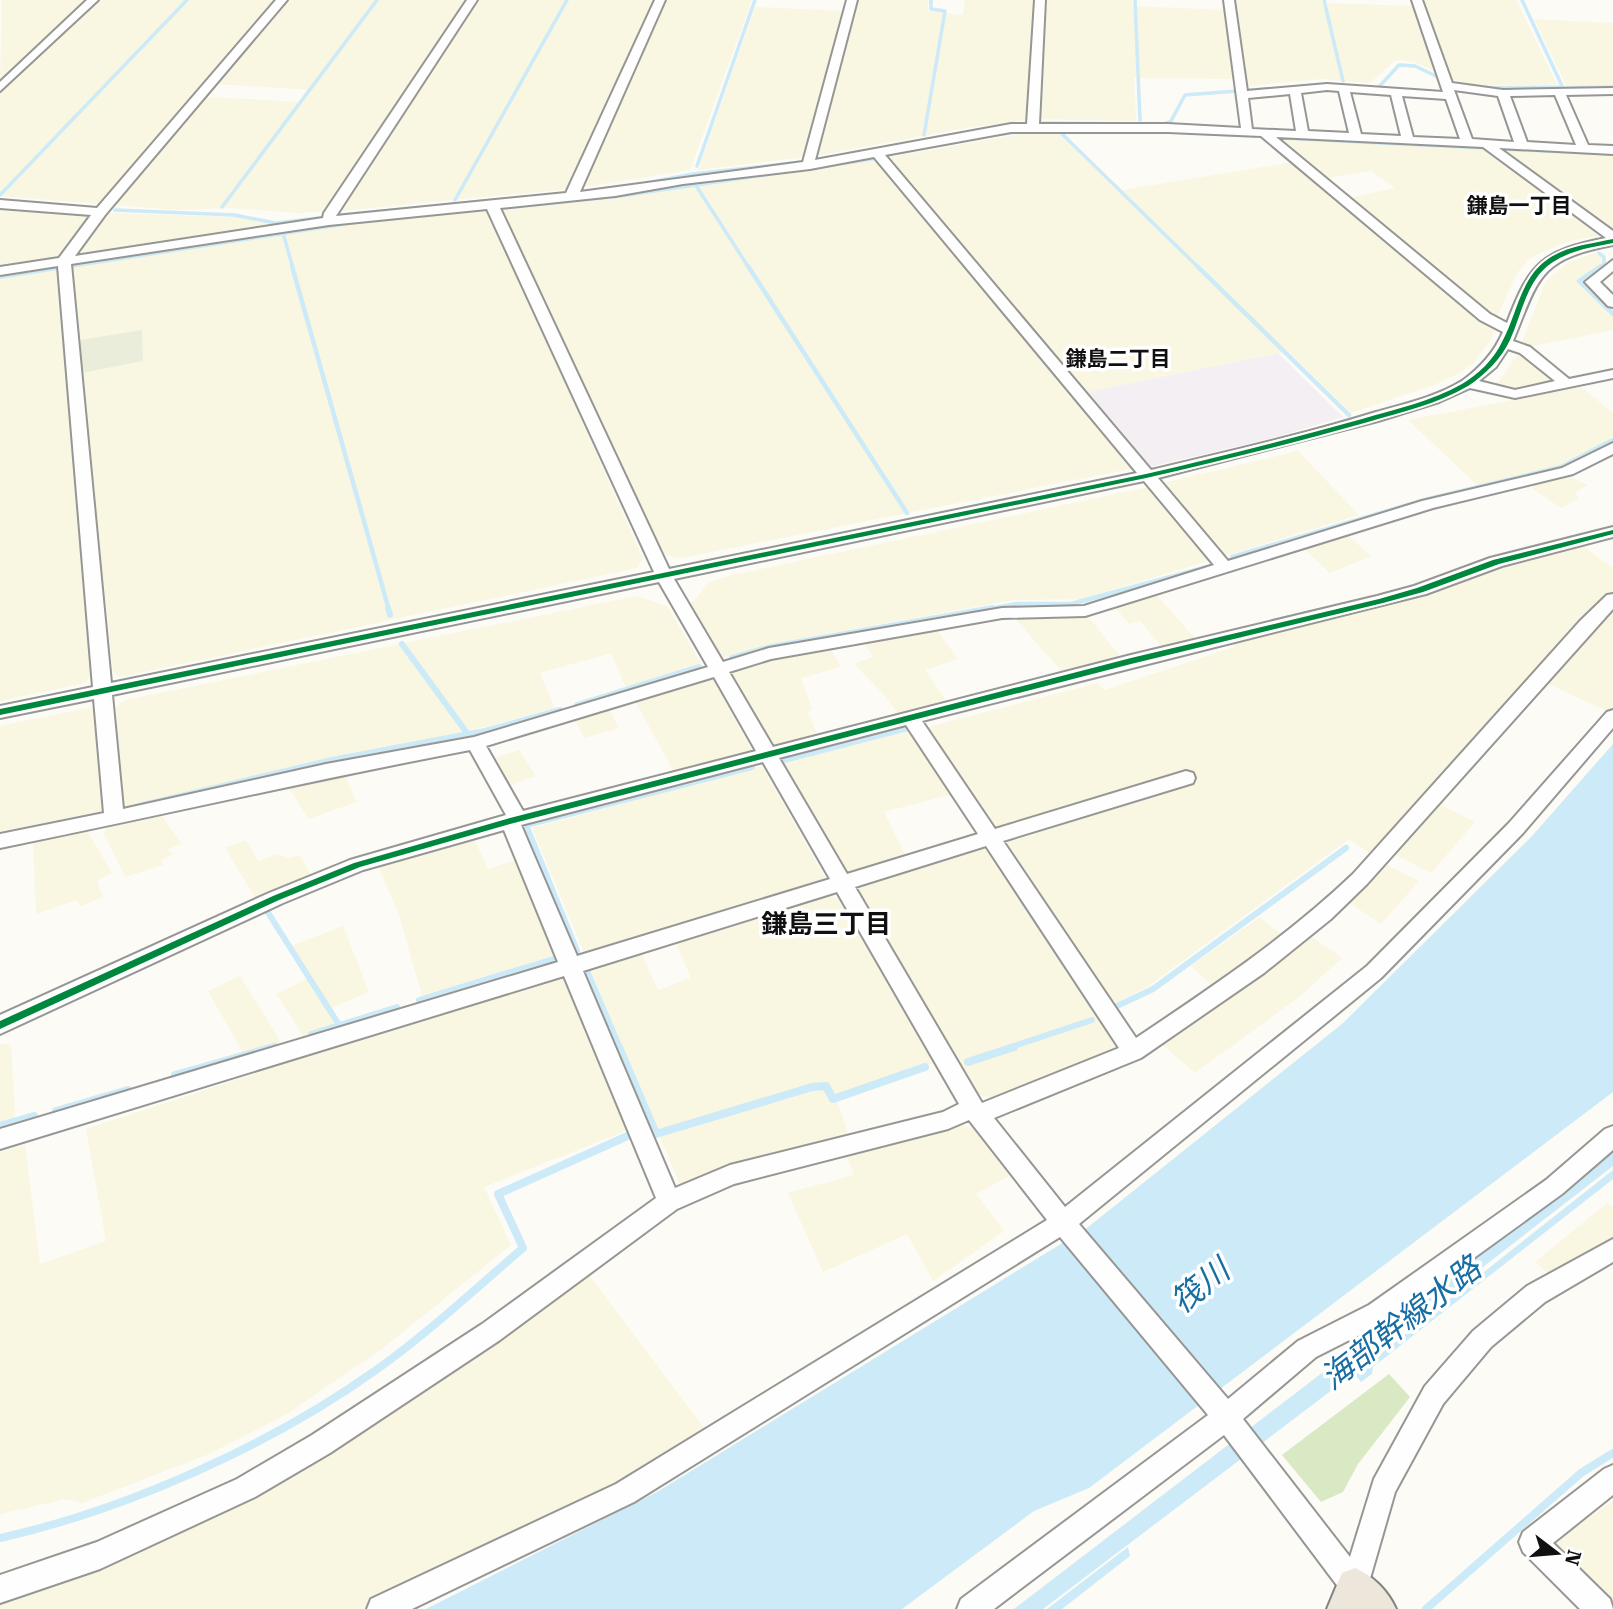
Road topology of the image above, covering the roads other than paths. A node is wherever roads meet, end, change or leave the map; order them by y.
1 (93, 0) edge
2 (282, 0) edge
3 (471, 0) edge
4 (660, 0) edge
5 (852, 0) edge
6 (1040, 0) edge
7 (1230, 0) edge
8 (1417, 0) edge
9 (0, 88) edge
10 (1344, 89) junction
11 (1295, 90) junction
12 (1448, 91) junction
13 (1613, 91) edge
14 (1559, 92) junction
15 (1503, 93) junction
16 (1242, 94) junction
17 (1396, 94) junction
18 (1033, 126) junction
19 (1247, 132) junction
20 (1263, 132) junction
21 (1303, 135) junction
22 (1356, 137) junction
23 (1408, 140) junction
24 (1467, 143) junction
25 (1486, 144) junction
26 (1522, 146) junction
27 (1584, 149) junction
28 (1613, 150) edge
29 (877, 153) junction
30 (810, 165) junction
31 (572, 197) junction
32 (0, 204) edge
33 (492, 205) junction
34 (100, 212) junction
35 (329, 222) junction
36 (1613, 239) edge
37 (1597, 244) junction
38 (1613, 256) edge
39 (1613, 264) edge
40 (65, 265) junction
41 (0, 271) edge
42 (1613, 303) edge
43 (1509, 337) junction
44 (1613, 374) edge
45 (1468, 383) junction
46 (1566, 383) junction
47 (1613, 448) edge
48 (1146, 476) junction
49 (1613, 532) edge
50 (1226, 568) junction
51 (664, 576) junction
52 (1613, 600) edge
53 (720, 670) junction
54 (103, 691) junction
55 (0, 712) edge
56 (1613, 716) edge
57 (911, 718) junction
58 (475, 743) junction
59 (766, 755) junction
60 (1186, 778) dead end
61 (114, 818) junction
62 (514, 820) junction
63 (991, 838) junction
64 (0, 841) edge
65 (843, 885) junction
66 (573, 966) junction
67 (0, 1025) edge
68 (1133, 1052) junction
69 (976, 1111) junction
70 (1613, 1136) edge
71 (0, 1139) edge
72 (669, 1202) junction
73 (1063, 1223) junction
74 (1613, 1250) edge
75 (1230, 1422) junction
76 (1613, 1478) edge
77 (0, 1588) edge
78 (1360, 1601) edge
79 (381, 1609) edge
80 (971, 1609) edge
81 (1600, 1609) edge

1 - 9 street
2 - 34 street
3 - 35 street
4 - 31 street
5 - 30 street
6 - 18 street
7 - 16 street
8 - 12 street
10 - 11 street
10 - 17 street
10 - 22 street
11 - 16 street
11 - 21 street
12 - 15 street
12 - 17 street
12 - 24 street
13 - 14 street
14 - 15 street
14 - 27 street
15 - 26 street
16 - 19 street
17 - 23 street
18 - 19 street
18 - 29 street
19 - 20 street
20 - 21 street
20 - 43 street
21 - 22 street
22 - 23 street
23 - 24 street
24 - 25 street
25 - 26 street
25 - 36 street
26 - 27 street
27 - 28 street
29 - 30 street
29 - 48 street
30 - 31 street
31 - 33 street
32 - 34 street
33 - 35 street
33 - 51 street
34 - 40 street
35 - 40 street
36 - 37 street
37 - 38 street
37 - 43 street
39 - 42 street
40 - 41 street
40 - 54 street
43 - 45 street
43 - 46 street
44 - 46 street
45 - 46 street
45 - 48 street
47 - 50 street
48 - 50 street
48 - 51 street
49 - 57 street
50 - 53 street
51 - 53 street
51 - 54 street
52 - 68 street
53 - 58 street
53 - 59 street
54 - 55 street
54 - 61 street
56 - 73 street
57 - 59 street
57 - 63 street
58 - 61 street
58 - 62 street
59 - 62 street
59 - 65 street
60 - 63 street
61 - 64 street
62 - 66 street
62 - 67 street
63 - 65 street
63 - 68 street
65 - 66 street
65 - 69 street
66 - 71 street
66 - 72 street
68 - 69 street
69 - 72 street
69 - 73 street
70 - 75 street
72 - 77 street
73 - 75 street
73 - 79 street
74 - 78 street
75 - 78 street
75 - 80 street
76 - 81 street

